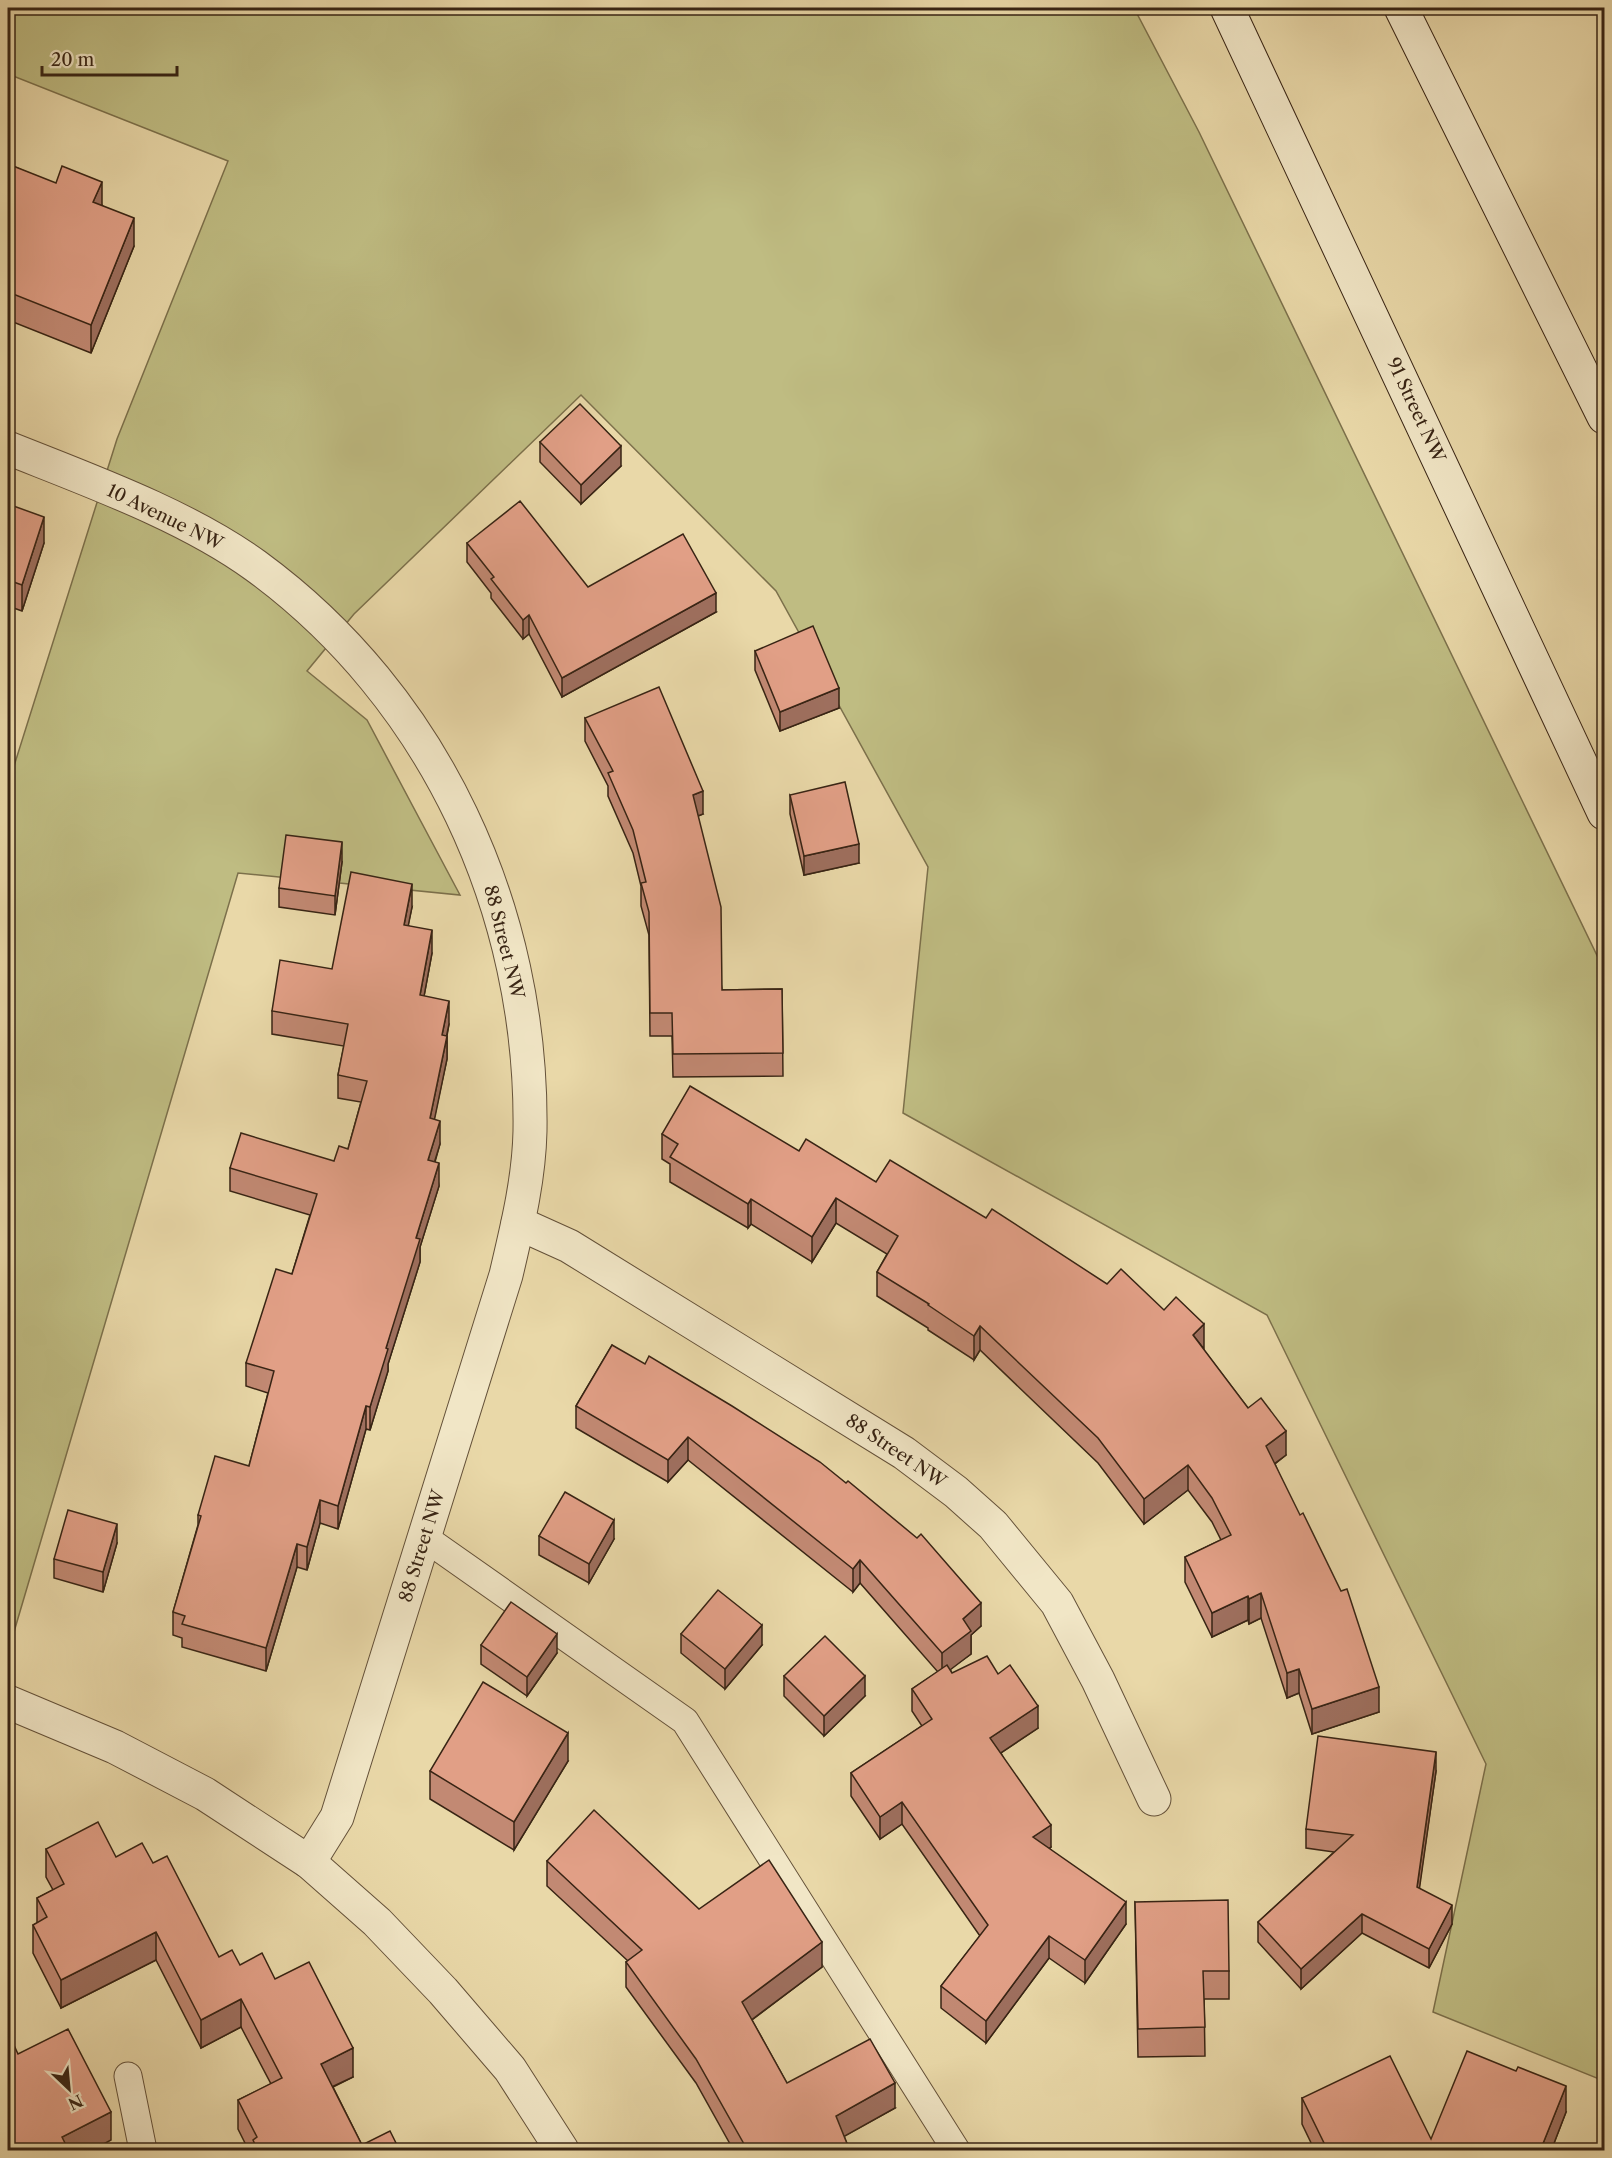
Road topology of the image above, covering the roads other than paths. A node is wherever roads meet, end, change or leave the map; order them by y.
1 (1227, 8) edge
2 (1401, 8) edge
3 (1605, 417) edge
4 (8, 448) edge
5 (383, 687) joint
6 (1605, 813) edge
7 (518, 1222) junction
8 (425, 1538) junction
9 (8, 1702) edge
10 (1154, 1799) dead end
11 (309, 1862) junction
12 (128, 2076) dead end
13 (143, 2151) edge
14 (562, 2151) edge
15 (956, 2151) edge

1 - 6 street, 91 Street NW
2 - 3 street
4 - 5 street, 10 Avenue NW
5 - 7 street, 88 Street NW
7 - 8 street, 88 Street NW
7 - 10 street, 88 Street NW
8 - 11 street, 88 Street NW
8 - 15 lane
9 - 11 street
11 - 14 street
12 - 13 lane

